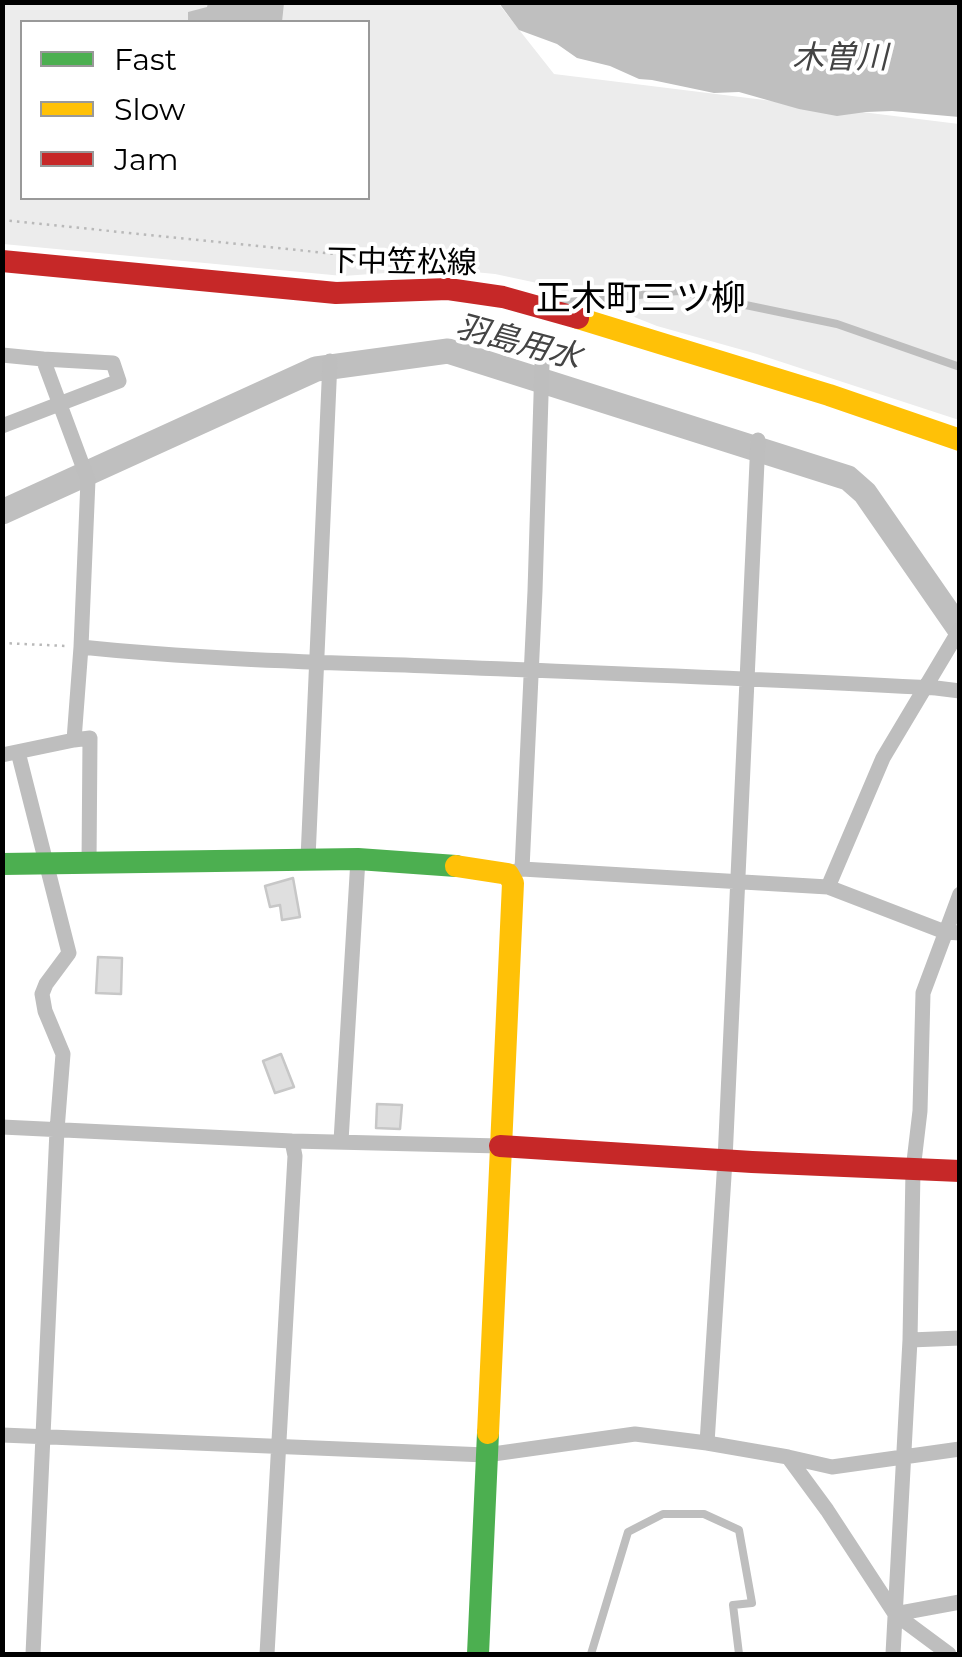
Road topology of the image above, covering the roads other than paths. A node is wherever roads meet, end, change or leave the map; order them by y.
1 (2, 261) edge
2 (533, 306) junction
3 (2, 355) edge
4 (42, 359) junction
5 (330, 362) dead end
6 (542, 364) dead end
7 (960, 368) edge
8 (60, 403) junction
9 (2, 426) edge
10 (758, 440) dead end
11 (960, 440) edge
12 (956, 634) edge
13 (81, 647) junction
14 (315, 662) junction
15 (531, 670) junction
16 (748, 678) junction
17 (924, 687) junction
18 (960, 691) edge
19 (74, 740) junction
20 (10, 753) edge
21 (308, 858) junction
22 (358, 859) junction
23 (2, 864) edge
24 (89, 864) junction
25 (46, 865) junction
26 (515, 871) junction
27 (736, 882) junction
28 (828, 886) junction
29 (960, 894) edge
30 (952, 932) edge
31 (2, 1127) edge
32 (57, 1130) junction
33 (292, 1141) junction
34 (341, 1141) junction
35 (500, 1146) junction
36 (725, 1160) junction
37 (914, 1170) junction
38 (960, 1171) edge
39 (960, 1338) edge
40 (910, 1340) junction
41 (2, 1435) edge
42 (42, 1437) junction
43 (706, 1442) junction
44 (278, 1447) junction
45 (960, 1449) edge
46 (486, 1455) junction
47 (904, 1456) junction
48 (788, 1457) junction
49 (960, 1602) edge
50 (895, 1614) junction
51 (33, 1654) edge
52 (267, 1654) edge
53 (478, 1654) edge
54 (590, 1654) edge
55 (740, 1654) edge
56 (893, 1654) edge
57 (949, 1654) edge

1 - 2 street, 下中笠松線
2 - 7 lane
2 - 11 street, 下中笠松線
3 - 4 street
4 - 8 street
4 - 8 street
5 - 14 street
6 - 15 street
8 - 9 street
8 - 13 street
10 - 16 street
12 - 17 street
13 - 14 street
13 - 19 street
14 - 15 street
14 - 21 street
15 - 16 street
15 - 26 street
16 - 17 street
16 - 27 street
17 - 18 street
17 - 28 street
19 - 20 street
19 - 24 street
20 - 25 street
21 - 22 street
21 - 24 street
22 - 26 street
22 - 34 street
23 - 25 street
24 - 25 street
25 - 32 street
26 - 27 street
26 - 35 street
27 - 28 street
27 - 36 street
28 - 30 street
29 - 30 street
30 - 37 street
31 - 32 street
32 - 33 street
32 - 42 street
33 - 34 street
33 - 44 street
34 - 35 street
35 - 36 street
35 - 46 street
36 - 37 street
36 - 43 street
37 - 38 street
37 - 40 street
39 - 40 street
40 - 47 street
41 - 42 street
42 - 44 street
42 - 51 street
43 - 46 street
43 - 48 street
44 - 46 street
44 - 52 street
45 - 47 street
46 - 53 street
47 - 48 street
47 - 50 street
48 - 50 street
49 - 50 street
50 - 56 street
50 - 57 street
54 - 55 lane

